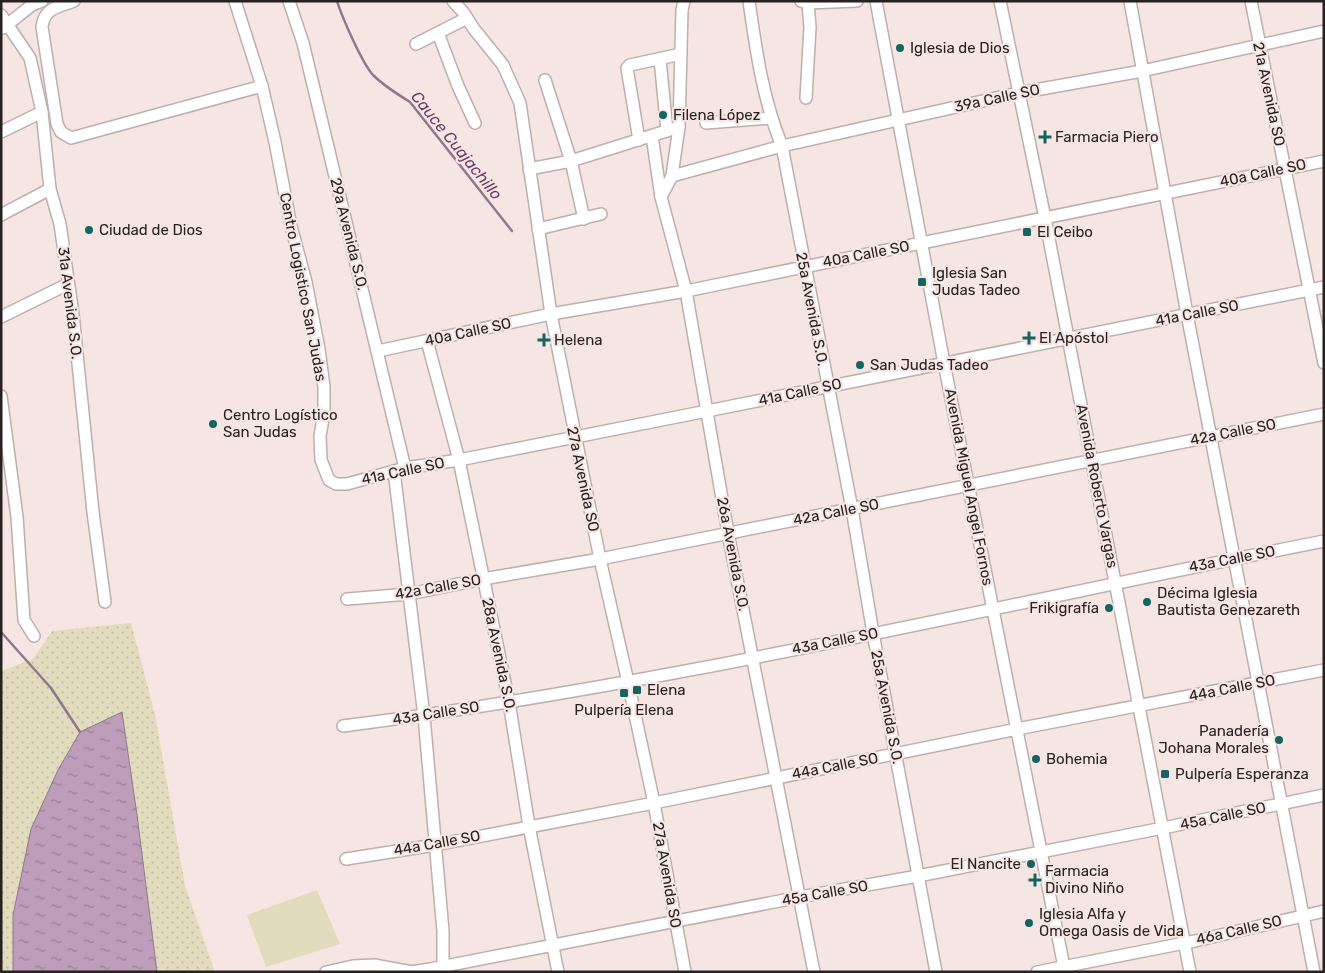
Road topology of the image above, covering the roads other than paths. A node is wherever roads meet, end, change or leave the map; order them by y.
1 (42, 1) edge
2 (74, 1) edge
3 (235, 1) edge
4 (289, 1) edge
5 (453, 1) edge
6 (684, 1) edge
7 (749, 1) edge
8 (857, 1) edge
9 (876, 1) edge
10 (1000, 1) edge
11 (1130, 1) edge
12 (1251, 1) edge
13 (804, 2) edge
14 (1, 14) edge
15 (467, 18) junction
16 (5, 27) edge
17 (1324, 31) edge
18 (438, 33) junction
19 (416, 44) dead end
20 (1259, 44) junction
21 (681, 54) junction
22 (660, 59) junction
23 (1142, 71) junction
24 (545, 80) dead end
25 (262, 86) junction
26 (1018, 93) junction
27 (806, 98) dead end
28 (42, 112) junction
29 (771, 118) junction
30 (899, 120) junction
31 (475, 123) dead end
32 (706, 123) dead end
33 (679, 127) junction
34 (668, 131) junction
35 (1, 132) edge
36 (652, 136) junction
37 (639, 140) junction
38 (782, 146) junction
39 (571, 161) junction
40 (1324, 161) edge
41 (529, 169) junction
42 (1284, 169) junction
43 (672, 176) junction
44 (50, 189) junction
45 (1165, 193) junction
46 (661, 197) junction
47 (601, 214) dead end
48 (1, 215) edge
49 (1045, 218) junction
50 (584, 219) junction
51 (538, 229) junction
52 (922, 243) junction
53 (804, 266) junction
54 (68, 284) junction
55 (1322, 287) edge
56 (686, 291) junction
57 (1309, 291) junction
58 (551, 314) junction
59 (1187, 314) junction
60 (1, 317) edge
61 (1067, 339) junction
62 (427, 341) junction
63 (378, 351) junction
64 (944, 363) junction
65 (1324, 363) edge
66 (827, 386) junction
67 (1, 396) edge
68 (707, 411) junction
69 (1324, 414) edge
70 (1210, 436) junction
71 (574, 437) junction
72 (459, 460) junction
73 (1091, 460) junction
74 (399, 469) junction
75 (336, 484) joint
76 (969, 485) junction
77 (852, 508) junction
78 (728, 534) junction
79 (1324, 541) edge
80 (1234, 558) junction
81 (600, 559) junction
82 (483, 579) junction
83 (1116, 583) junction
84 (409, 594) junction
85 (347, 600) dead end
86 (105, 602) dead end
87 (993, 608) junction
88 (873, 633) junction
89 (34, 636) dead end
90 (752, 657) junction
91 (1324, 670) edge
92 (628, 682) junction
93 (1258, 683) junction
94 (509, 702) junction
95 (1140, 705) junction
96 (424, 716) junction
97 (343, 726) dead end
98 (1017, 729) junction
99 (896, 754) junction
100 (777, 778) junction
101 (1324, 794) edge
102 (654, 803) junction
103 (1282, 803) junction
104 (530, 826) junction
105 (1163, 828) junction
106 (435, 845) junction
107 (1041, 852) junction
108 (346, 859) dead end
109 (918, 876) junction
110 (800, 897) junction
111 (1324, 911) edge
112 (1303, 915) junction
113 (675, 922) junction
114 (1185, 942) junction
115 (551, 945) junction
116 (444, 966) junction
117 (1064, 969) edge
118 (430, 970) edge
119 (326, 972) edge
120 (558, 972) edge
121 (685, 972) edge
122 (814, 972) edge
123 (936, 972) edge
124 (1037, 972) edge
125 (1190, 972) edge
126 (1314, 972) edge

1 - 16 street
2 - 25 street
3 - 25 street, Centro Logistico San Judas
4 - 63 street, 29a Avenida S.O.
5 - 15 street, 27a Avenida SO
6 - 21 street
7 - 29 street, 25a Avenida S.O.
8 - 13 street
9 - 30 street, Avenida Miguel Angel Fornos
10 - 26 street, Avenida Roberto Vargas
11 - 23 street
12 - 20 street, 21a Avenida SO
13 - 27 street
14 - 16 street, 31a Avenida S.O.
15 - 18 street
15 - 41 street, 27a Avenida SO
16 - 28 street, 31a Avenida S.O.
17 - 20 street, 39a Calle SO
18 - 19 street
18 - 31 street
20 - 23 street, 39a Calle SO
20 - 42 street, 21a Avenida SO
21 - 22 street
21 - 33 street
22 - 34 street
22 - 37 street
23 - 26 street, 39a Calle SO
23 - 45 street
24 - 39 street
25 - 75 street, Centro Logistico San Judas
26 - 30 street, 39a Calle SO
26 - 49 street, Avenida Roberto Vargas
28 - 35 street
28 - 44 street, 31a Avenida S.O.
29 - 32 street
29 - 38 street, 25a Avenida S.O.
30 - 38 street, 39a Calle SO
30 - 52 street, Avenida Miguel Angel Fornos
33 - 34 street
33 - 43 street
34 - 36 street
36 - 37 street
36 - 46 street, 26a Avenida S.O.
37 - 39 street
38 - 43 street, 39a Calle SO
38 - 53 street, 25a Avenida S.O.
39 - 41 street
39 - 50 street
40 - 42 street, 40a Calle SO
41 - 51 street, 27a Avenida SO
42 - 45 street, 40a Calle SO
42 - 57 street, 21a Avenida SO
43 - 46 street
44 - 48 street
44 - 54 street, 31a Avenida S.O.
45 - 49 street, 40a Calle SO
45 - 59 street
46 - 56 street, 26a Avenida S.O.
47 - 50 street
49 - 52 street, 40a Calle SO
49 - 61 street, Avenida Roberto Vargas
50 - 51 street
51 - 58 street, 27a Avenida SO
52 - 53 street, 40a Calle SO
52 - 64 street, Avenida Miguel Angel Fornos
53 - 56 street, 40a Calle SO
53 - 66 street, 25a Avenida S.O.
54 - 60 street
54 - 86 street, 31a Avenida S.O.
55 - 57 street, 41a Calle SO
56 - 58 street, 40a Calle SO
56 - 68 street, 26a Avenida S.O.
57 - 59 street, 41a Calle SO
57 - 65 street, 21a Avenida SO
58 - 62 street, 40a Calle SO
58 - 71 street, 27a Avenida SO
59 - 61 street, 41a Calle SO
59 - 70 street
61 - 64 street, 41a Calle SO
61 - 73 street, Avenida Roberto Vargas
62 - 63 street, 40a Calle SO
62 - 72 street, 28a Avenida S.O.
63 - 74 street, 29a Avenida S.O.
64 - 66 street, 41a Calle SO
64 - 76 street, Avenida Miguel Angel Fornos
66 - 68 street, 41a Calle SO
66 - 77 street, 25a Avenida S.O.
67 - 89 street
68 - 71 street, 41a Calle SO
68 - 78 street, 26a Avenida S.O.
69 - 70 street, 42a Calle SO
70 - 73 street, 42a Calle SO
70 - 80 street
71 - 72 street, 41a Calle SO
71 - 81 street, 27a Avenida SO
72 - 74 street, 41a Calle SO
72 - 82 street, 28a Avenida S.O.
73 - 76 street, 42a Calle SO
73 - 83 street, Avenida Roberto Vargas
74 - 75 street, 41a Calle SO
74 - 84 street, 29a Avenida S.O.
76 - 77 street, 42a Calle SO
76 - 87 street, Avenida Miguel Angel Fornos
77 - 78 street, 42a Calle SO
77 - 88 street, 25a Avenida S.O.
78 - 81 street, 42a Calle SO
78 - 90 street, 26a Avenida S.O.
79 - 80 street, 43a Calle SO
80 - 83 street, 43a Calle SO
80 - 93 street
81 - 82 street, 42a Calle SO
81 - 92 street, 27a Avenida SO
82 - 84 street, 42a Calle SO
82 - 94 street, 28a Avenida S.O.
83 - 87 street, 43a Calle SO
83 - 95 street, Avenida Roberto Vargas
84 - 85 street, 42a Calle SO
84 - 96 street, 29a Avenida S.O.
87 - 88 street, 43a Calle SO
87 - 98 street, Avenida Miguel Angel Fornos
88 - 90 street, 43a Calle SO
88 - 99 street, 25a Avenida S.O.
90 - 92 street, 43a Calle SO
90 - 100 street, 26a Avenida S.O.
91 - 93 street, 44a Calle SO
92 - 94 street, 43a Calle SO
92 - 102 street, 27a Avenida SO
93 - 95 street, 44a Calle SO
93 - 103 street
94 - 96 street, 43a Calle SO
94 - 104 street, 28a Avenida S.O.
95 - 98 street, 44a Calle SO
95 - 105 street, Avenida Roberto Vargas
96 - 97 street, 43a Calle SO
96 - 106 street, 29a Avenida S.O.
98 - 99 street, 44a Calle SO
98 - 107 street, Avenida Miguel Angel Fornos
99 - 100 street, 44a Calle SO
99 - 109 street, 25a Avenida S.O.
100 - 102 street, 44a Calle SO
100 - 110 street, 26a Avenida S.O.
101 - 103 street, 45a Calle SO
102 - 104 street, 44a Calle SO
102 - 113 street, 27a Avenida SO
103 - 105 street, 45a Calle SO
103 - 112 street
104 - 106 street, 44a Calle SO
104 - 115 street, 28a Avenida S.O.
105 - 107 street, 45a Calle SO
105 - 114 street, Avenida Roberto Vargas
106 - 108 street, 44a Calle SO
106 - 116 street, 29a Avenida S.O.
107 - 109 street, 45a Calle SO
107 - 117 street, Avenida Miguel Angel Fornos
109 - 110 street, 45a Calle SO
109 - 123 street, 25a Avenida S.O.
110 - 113 street, 45a Calle SO
110 - 122 street, 26a Avenida S.O.
111 - 112 street, 46a Calle SO
112 - 114 street, 46a Calle SO
112 - 126 street
113 - 115 street, 45a Calle SO
113 - 121 street, 27a Avenida SO
114 - 117 street, 46a Calle SO
114 - 125 street, Avenida Roberto Vargas
115 - 116 street, 45a Calle SO
115 - 120 street, 28a Avenida S.O.
116 - 118 street, 45a Calle SO
117 - 124 street, 46a Calle SO
118 - 119 street, 45a Calle SO

